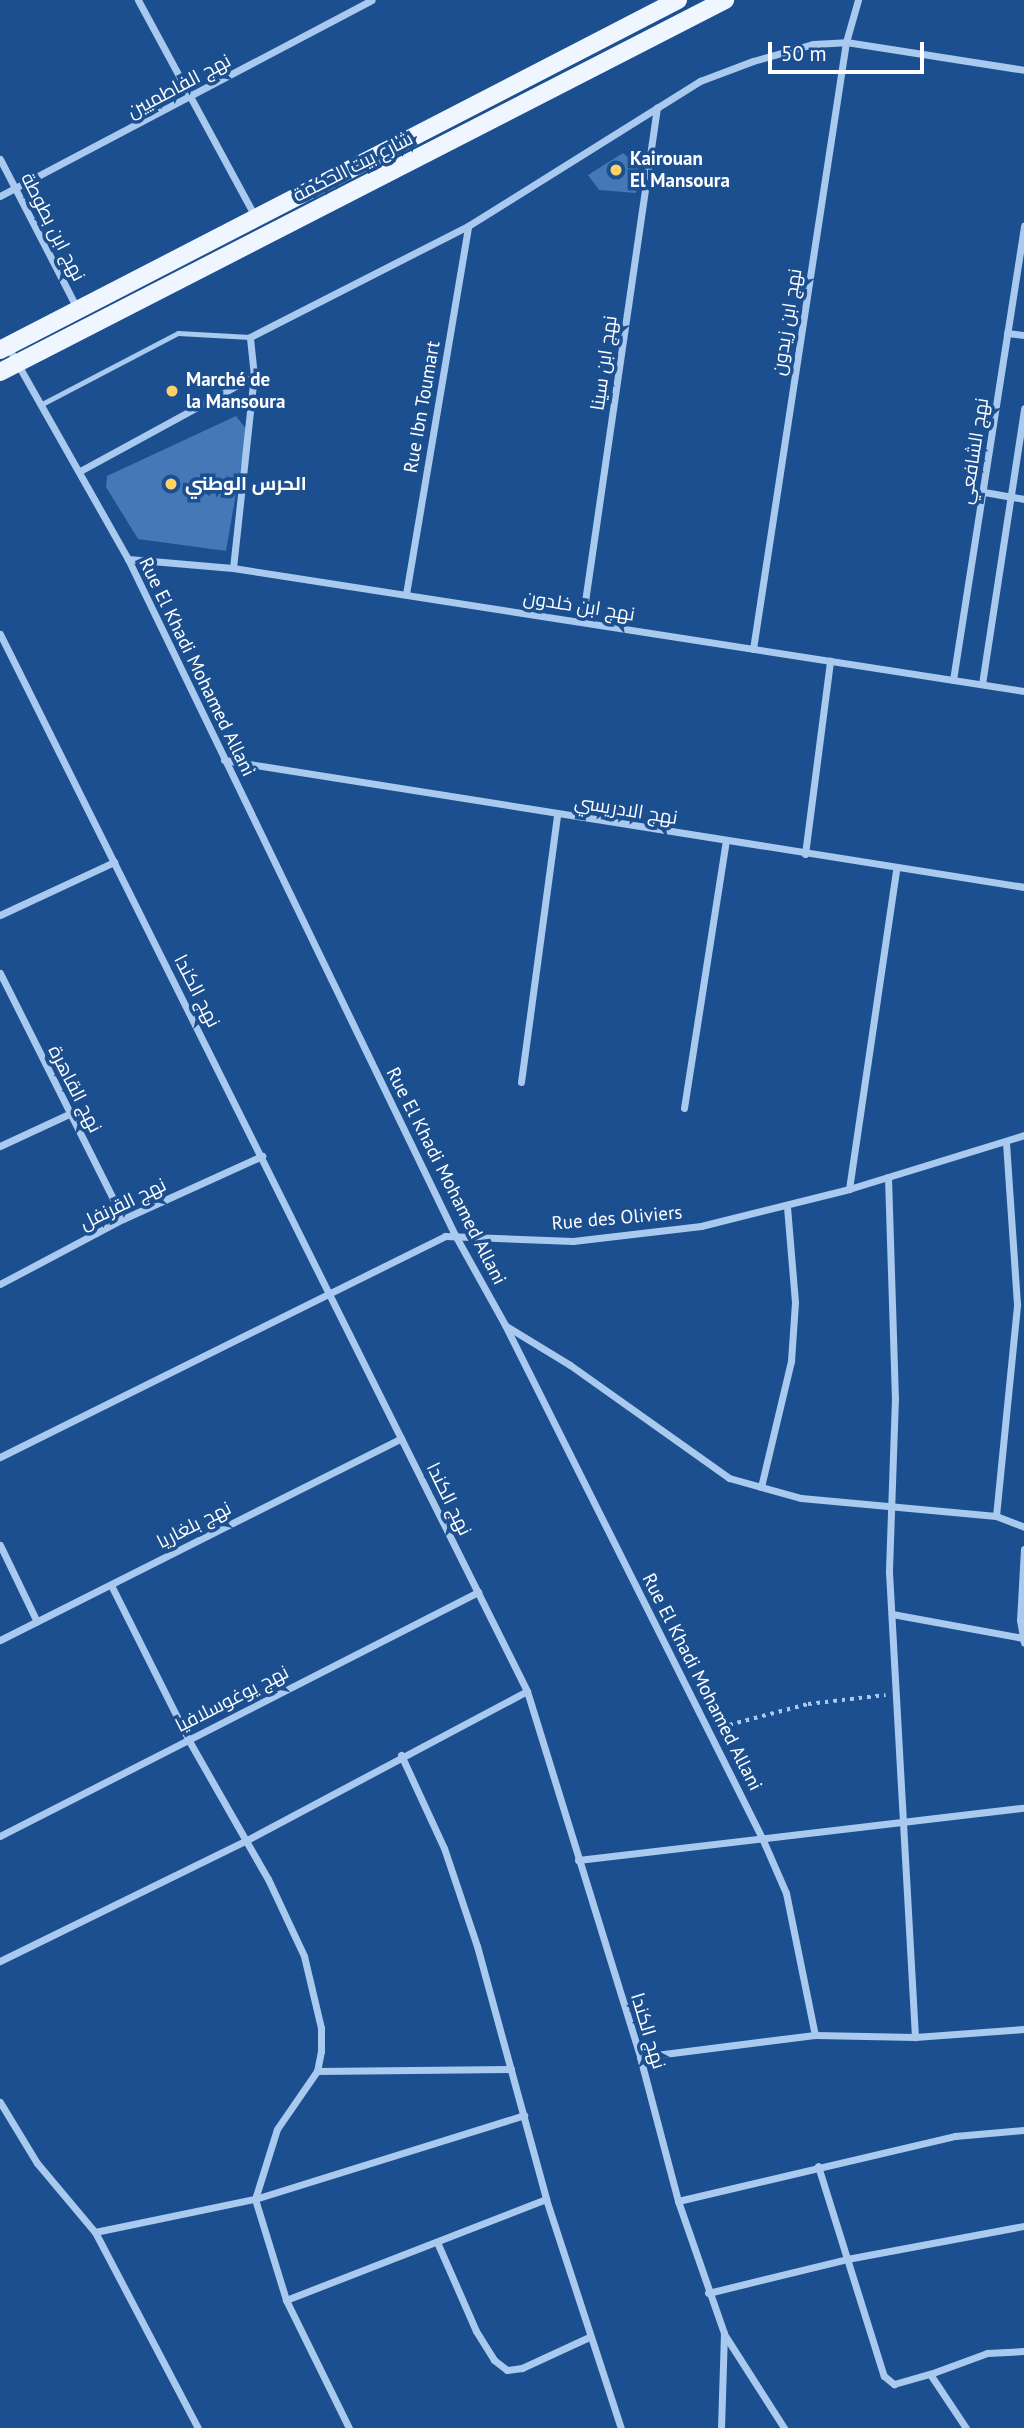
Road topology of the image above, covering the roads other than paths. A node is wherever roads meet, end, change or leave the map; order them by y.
1 (138, 0) edge
2 (371, 0) edge
3 (678, 0) edge
4 (725, 0) edge
5 (858, 0) edge
6 (846, 42) junction
7 (1024, 71) edge
8 (192, 98) junction
9 (657, 107) junction
10 (0, 159) edge
11 (15, 188) junction
12 (0, 196) edge
13 (256, 218) junction
14 (468, 226) junction
15 (1024, 226) edge
16 (78, 309) junction
17 (1007, 333) junction
18 (1024, 335) edge
19 (250, 337) junction
20 (4, 348) edge
21 (17, 363) junction
22 (0, 372) edge
23 (254, 376) junction
24 (41, 404) junction
25 (1024, 408) edge
26 (80, 471) junction
27 (984, 492) junction
28 (1011, 497) junction
29 (1024, 499) edge
30 (128, 559) junction
31 (233, 568) junction
32 (406, 594) junction
33 (582, 622) junction
34 (0, 634) edge
35 (753, 649) junction
36 (830, 661) junction
37 (953, 680) junction
38 (982, 684) junction
39 (1024, 691) edge
40 (224, 760) junction
41 (557, 816) junction
42 (726, 841) junction
43 (805, 855) junction
44 (114, 862) junction
45 (896, 869) junction
46 (1024, 887) edge
47 (0, 915) edge
48 (0, 974) edge
49 (521, 1082) dead end
50 (684, 1108) dead end
51 (69, 1114) junction
52 (1024, 1135) edge
53 (1006, 1141) junction
54 (0, 1146) edge
55 (262, 1156) junction
56 (888, 1177) junction
57 (849, 1189) junction
58 (787, 1206) junction
59 (123, 1219) junction
60 (455, 1235) junction
61 (0, 1284) edge
62 (330, 1294) junction
63 (505, 1325) junction
64 (401, 1438) junction
65 (0, 1457) edge
66 (761, 1487) junction
67 (889, 1509) junction
68 (996, 1516) junction
69 (1024, 1527) edge
70 (0, 1545) edge
71 (1024, 1549) edge
72 (111, 1585) junction
73 (478, 1592) junction
74 (892, 1614) junction
75 (37, 1622) junction
76 (0, 1640) edge
77 (1023, 1641) edge
78 (527, 1691) junction
79 (188, 1739) junction
80 (401, 1755) junction
81 (1024, 1808) edge
82 (901, 1824) junction
83 (0, 1836) edge
84 (762, 1838) junction
85 (245, 1841) junction
86 (578, 1860) junction
87 (0, 1961) edge
88 (1024, 2029) edge
89 (815, 2035) junction
90 (915, 2037) junction
91 (640, 2057) junction
92 (511, 2069) junction
93 (317, 2071) junction
94 (0, 2102) edge
95 (524, 2115) junction
96 (1024, 2130) edge
97 (818, 2166) junction
98 (255, 2199) junction
99 (546, 2199) junction
100 (678, 2201) junction
101 (1024, 2225) edge
102 (95, 2232) junction
103 (437, 2242) junction
104 (847, 2259) junction
105 (708, 2293) junction
106 (286, 2300) junction
107 (724, 2333) junction
108 (589, 2337) junction
109 (1024, 2351) edge
110 (930, 2374) junction
111 (198, 2428) edge
112 (349, 2428) edge
113 (621, 2428) edge
114 (721, 2428) edge
115 (783, 2428) edge
116 (967, 2428) edge

1 - 8 street
2 - 8 street, نهج الفاطميين
3 - 13 main road, شارع بيت الحكمة
4 - 21 main road, شارع بيت الحكمة
5 - 6 street, نهج ابن زيدون
6 - 7 street
6 - 9 street
6 - 35 street, نهج ابن زيدون
8 - 11 street, نهج الفاطميين
8 - 13 street
9 - 14 street
9 - 33 street, نهج ابن سينا
10 - 11 street, نهج ابن بطوطة
11 - 12 street, نهج الفاطميين
11 - 16 street, نهج ابن بطوطة
13 - 16 main road, شارع بيت الحكمة
14 - 19 street
14 - 32 street, Rue Ibn Toumart
15 - 17 street, نهج الشافعي
16 - 20 main road, شارع بيت الحكمة
17 - 18 street
17 - 27 street, نهج الشافعي
19 - 23 street
19 - 24 lane
20 - 21 street, Rue El Khadi Mohamed Allani
21 - 22 main road, شارع بيت الحكمة
21 - 24 street, Rue El Khadi Mohamed Allani
23 - 26 street
23 - 31 street
24 - 26 street, Rue El Khadi Mohamed Allani
25 - 28 street
26 - 30 street, Rue El Khadi Mohamed Allani
27 - 28 street
27 - 37 street, نهج الشافعي
28 - 29 street
28 - 38 street
30 - 31 street, نهج ابن خلدون
30 - 40 street, Rue El Khadi Mohamed Allani
31 - 32 street, نهج ابن خلدون
32 - 33 street, نهج ابن خلدون
33 - 35 street, نهج ابن خلدون
34 - 44 street, نهج الكندا
35 - 36 street, نهج ابن خلدون
36 - 37 street, نهج ابن خلدون
36 - 43 street
37 - 38 street, نهج ابن خلدون
38 - 39 street, نهج ابن خلدون
40 - 41 street, نهج الادريسي
40 - 60 street, Rue El Khadi Mohamed Allani
41 - 42 street, نهج الادريسي
41 - 49 street
42 - 43 street, نهج الادريسي
42 - 50 street
43 - 45 street, نهج الادريسي
44 - 47 street
44 - 55 street, نهج الكندا
45 - 46 street, نهج الادريسي
45 - 57 street
48 - 51 street, نهج القاهرة
51 - 54 street
51 - 59 street, نهج القاهرة
52 - 53 street, Rue des Oliviers
53 - 56 street, Rue des Oliviers
53 - 68 street
55 - 59 street, نهج القرنفل
55 - 62 street, نهج الكندا
56 - 57 street, Rue des Oliviers
56 - 67 street
57 - 58 street, Rue des Oliviers
58 - 60 street, Rue des Oliviers
58 - 66 street
59 - 61 street, نهج القرنفل
60 - 62 street, Rue des Oliviers
60 - 63 street, Rue El Khadi Mohamed Allani
62 - 64 street, نهج الكندا
62 - 65 street, Rue des Oliviers
63 - 66 street
63 - 84 street, Rue El Khadi Mohamed Allani
64 - 72 street, نهج بلغاريا
64 - 73 street, نهج الكندا
66 - 67 street
67 - 68 street
67 - 74 street
68 - 69 street
70 - 75 street
71 - 77 street
72 - 75 street, نهج بلغاريا
72 - 79 street
73 - 78 street, نهج الكندا
73 - 79 street, نهج يوغوسلافيا
74 - 77 street
74 - 82 street
75 - 76 street, نهج بلغاريا
78 - 80 street
78 - 86 street, نهج الكندا
79 - 83 street, نهج يوغوسلافيا
79 - 85 street
80 - 85 street
80 - 92 street
81 - 82 street
82 - 84 street
82 - 90 street
84 - 86 street
84 - 89 street, Rue El Khadi Mohamed Allani
85 - 87 street
85 - 93 street
86 - 91 street, نهج الكندا
88 - 90 street
89 - 90 street
89 - 91 street
91 - 100 street, نهج الكندا
92 - 93 street
92 - 95 street
93 - 98 street
94 - 102 street
95 - 98 street
95 - 99 street
96 - 97 street
97 - 100 street
97 - 104 street
98 - 102 street
98 - 106 street
99 - 103 street
99 - 108 street
100 - 105 street, نهج الكندا
101 - 104 street
102 - 111 street
103 - 106 street
103 - 108 street
104 - 105 street
104 - 110 street
105 - 107 street, نهج الكندا
106 - 112 street
107 - 114 street, نهج الكندا
107 - 115 street
108 - 113 street
109 - 110 street
110 - 116 street

